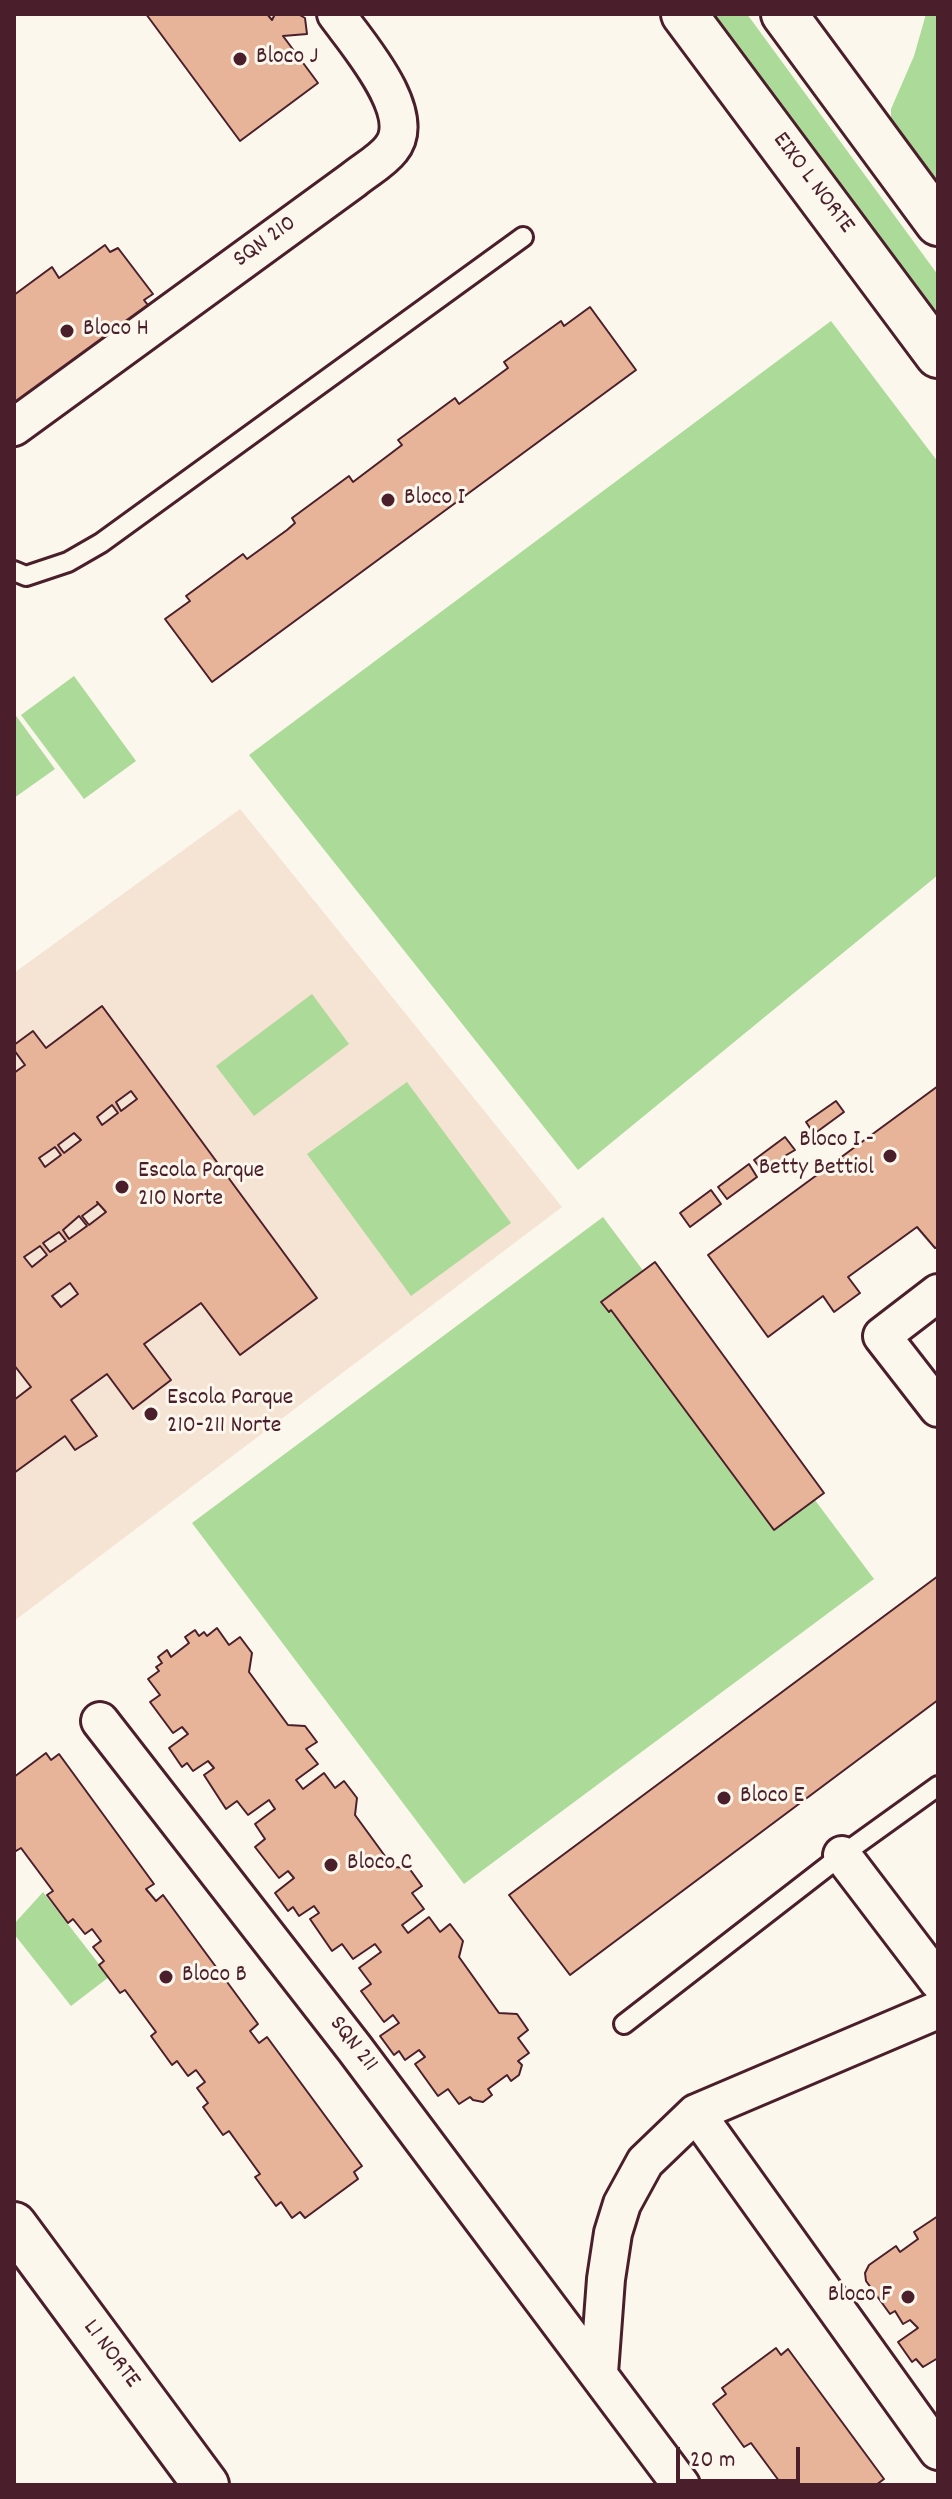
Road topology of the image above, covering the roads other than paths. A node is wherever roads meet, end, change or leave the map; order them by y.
1 (336, 14) edge
2 (684, 14) edge
3 (784, 14) edge
4 (938, 223) edge
5 (523, 237) dead end
6 (938, 355) edge
7 (14, 427) edge
8 (14, 571) edge
9 (938, 1293) edge
10 (938, 1408) edge
11 (100, 1721) dead end
12 (938, 1786) edge
13 (842, 1855) junction
14 (938, 1981) edge
15 (938, 2010) edge
16 (624, 2024) dead end
17 (696, 2113) junction
18 (14, 2225) edge
19 (599, 2373) junction
20 (938, 2451) edge
21 (206, 2485) edge
22 (681, 2485) edge

1 - 7 street, SQN 210
2 - 6 main road, EIXO L NORTE
3 - 4 main road
5 - 8 lane
9 - 10 street
11 - 19 street, SQN 211
12 - 13 lane
13 - 14 street
13 - 16 lane
15 - 17 street
17 - 19 street
17 - 20 street
18 - 21 main road, L1 NORTE
19 - 22 street, SQN 211

